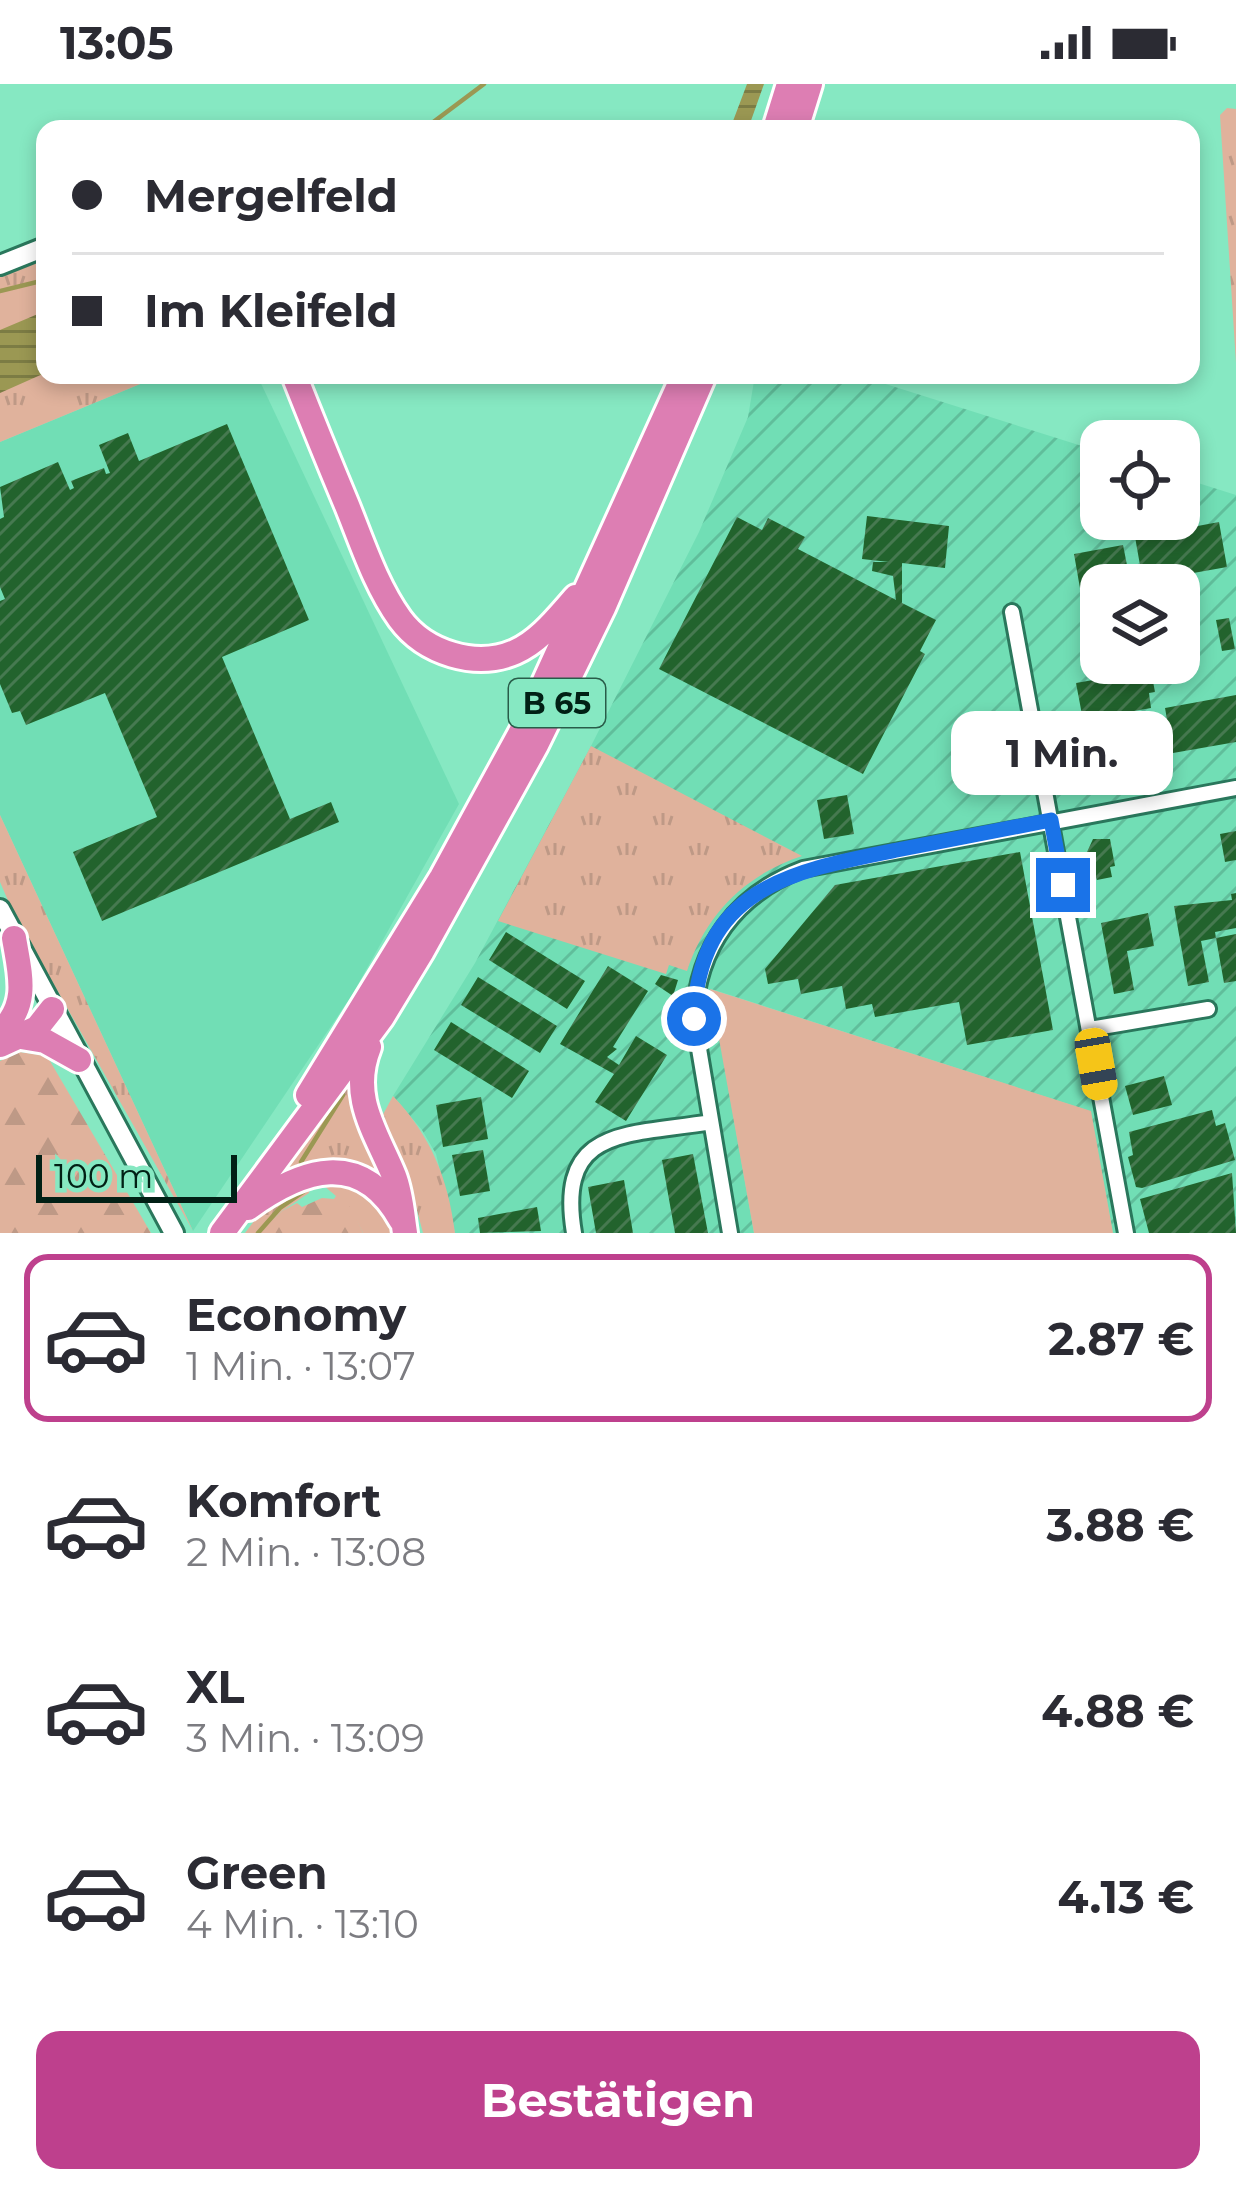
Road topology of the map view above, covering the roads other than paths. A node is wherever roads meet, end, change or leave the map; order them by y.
1 (789, 84) edge
2 (810, 84) edge
3 (778, 120) edge
4 (799, 120) edge
5 (36, 251) edge
6 (0, 266) edge
7 (298, 384) edge
8 (680, 384) edge
9 (700, 384) edge
10 (597, 572) junction
11 (1012, 611) dead end
12 (1236, 788) edge
13 (1051, 820) junction
14 (0, 909) edge
15 (14, 938) junction
16 (52, 1009) junction
17 (1208, 1009) dead end
18 (382, 1017) junction
19 (1090, 1029) junction
20 (7, 1035) edge
21 (79, 1060) junction
22 (711, 1122) junction
23 (277, 1156) junction
24 (227, 1226) edge
25 (405, 1229) edge
26 (175, 1233) edge
27 (574, 1233) edge
28 (730, 1233) edge
29 (1126, 1233) edge

1 - 3 highway
2 - 4 highway
5 - 6 main road
7 - 10 highway
8 - 10 highway, B 65
9 - 18 highway, B 65
10 - 23 highway, B 65
11 - 13 street
12 - 13 street
13 - 19 street
13 - 22 street
14 - 15 main road
15 - 16 main road
15 - 20 highway
16 - 20 highway
16 - 21 main road
17 - 19 street
18 - 23 highway, B 65
18 - 25 highway
19 - 29 street
20 - 21 highway
21 - 26 main road
22 - 27 street
22 - 28 street
23 - 24 highway, B 65
24 - 25 highway

